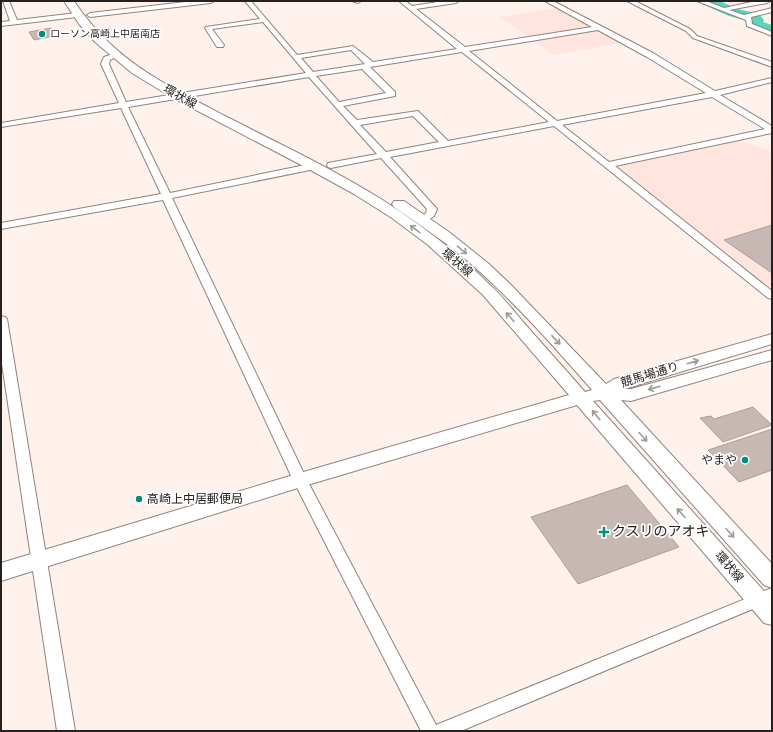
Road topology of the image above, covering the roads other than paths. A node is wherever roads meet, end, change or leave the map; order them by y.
1 (6, 1) edge
2 (69, 1) edge
3 (185, 1) edge
4 (211, 1) edge
5 (248, 1) edge
6 (355, 1) edge
7 (358, 1) edge
8 (402, 1) edge
9 (456, 1) edge
10 (548, 1) edge
11 (700, 1) edge
12 (767, 1) edge
13 (1, 2) edge
14 (647, 2) dead end
15 (633, 3) edge
16 (411, 8) junction
17 (727, 8) dead end
18 (772, 10) edge
19 (84, 11) edge
20 (744, 17) junction
21 (265, 20) junction
22 (14, 22) junction
23 (1, 24) edge
24 (598, 28) junction
25 (772, 34) edge
26 (220, 45) dead end
27 (463, 49) junction
28 (116, 55) junction
29 (296, 57) junction
30 (368, 65) junction
31 (772, 65) edge
32 (311, 75) junction
33 (772, 80) edge
34 (192, 93) junction
35 (714, 94) junction
36 (176, 96) junction
37 (123, 104) junction
38 (339, 104) junction
39 (356, 123) junction
40 (556, 123) junction
41 (1, 125) edge
42 (445, 143) junction
43 (383, 155) junction
44 (331, 164) junction
45 (608, 165) junction
46 (315, 166) junction
47 (168, 196) junction
48 (424, 220) junction
49 (1, 226) edge
50 (772, 296) edge
51 (1, 319) edge
52 (772, 339) edge
53 (772, 355) edge
54 (604, 393) junction
55 (582, 398) junction
56 (300, 480) junction
57 (40, 560) junction
58 (1, 572) edge
59 (772, 580) edge
60 (765, 597) edge
61 (772, 616) edge
62 (66, 731) edge
63 (430, 731) edge
64 (441, 731) edge

1 - 13 street
1 - 22 street
2 - 19 street, 環状線
3 - 19 street
4 - 19 street
5 - 21 street
6 - 7 street
8 - 16 street
9 - 16 street
10 - 24 street
11 - 20 street
12 - 17 street
14 - 15 street
15 - 31 street
16 - 27 street
18 - 20 street
19 - 22 street
19 - 28 street, 環状線
19 - 34 street, 環状線
20 - 25 street
21 - 26 street
21 - 29 street
22 - 23 street
24 - 27 street
24 - 35 street
27 - 30 street
27 - 40 street
28 - 36 street, 環状線
28 - 37 street
29 - 30 street
29 - 32 street
30 - 32 street
30 - 38 street
32 - 34 street
32 - 38 street
33 - 35 street
34 - 36 street
34 - 44 street, 環状線
35 - 40 street
35 - 45 street
36 - 37 street
36 - 46 street, 環状線
37 - 41 street
37 - 47 street
38 - 39 street
39 - 42 street
39 - 43 street
40 - 42 street
40 - 45 street
42 - 43 street
43 - 44 street
43 - 48 street
44 - 48 street, 環状線
45 - 50 street
46 - 47 street
55 -> 46 street, 環状線
47 - 49 street
47 - 56 street
48 -> 54 street, 環状線
51 - 57 street
54 -> 52 street, 競馬場通り
53 -> 54 street, 競馬場通り
54 - 55 street
54 -> 59 street, 環状線
55 - 56 street
60 -> 55 street, 環状線
56 - 57 street
56 - 63 street
57 - 58 street
57 - 62 street
60 - 61 street, 環状線
60 - 64 street

